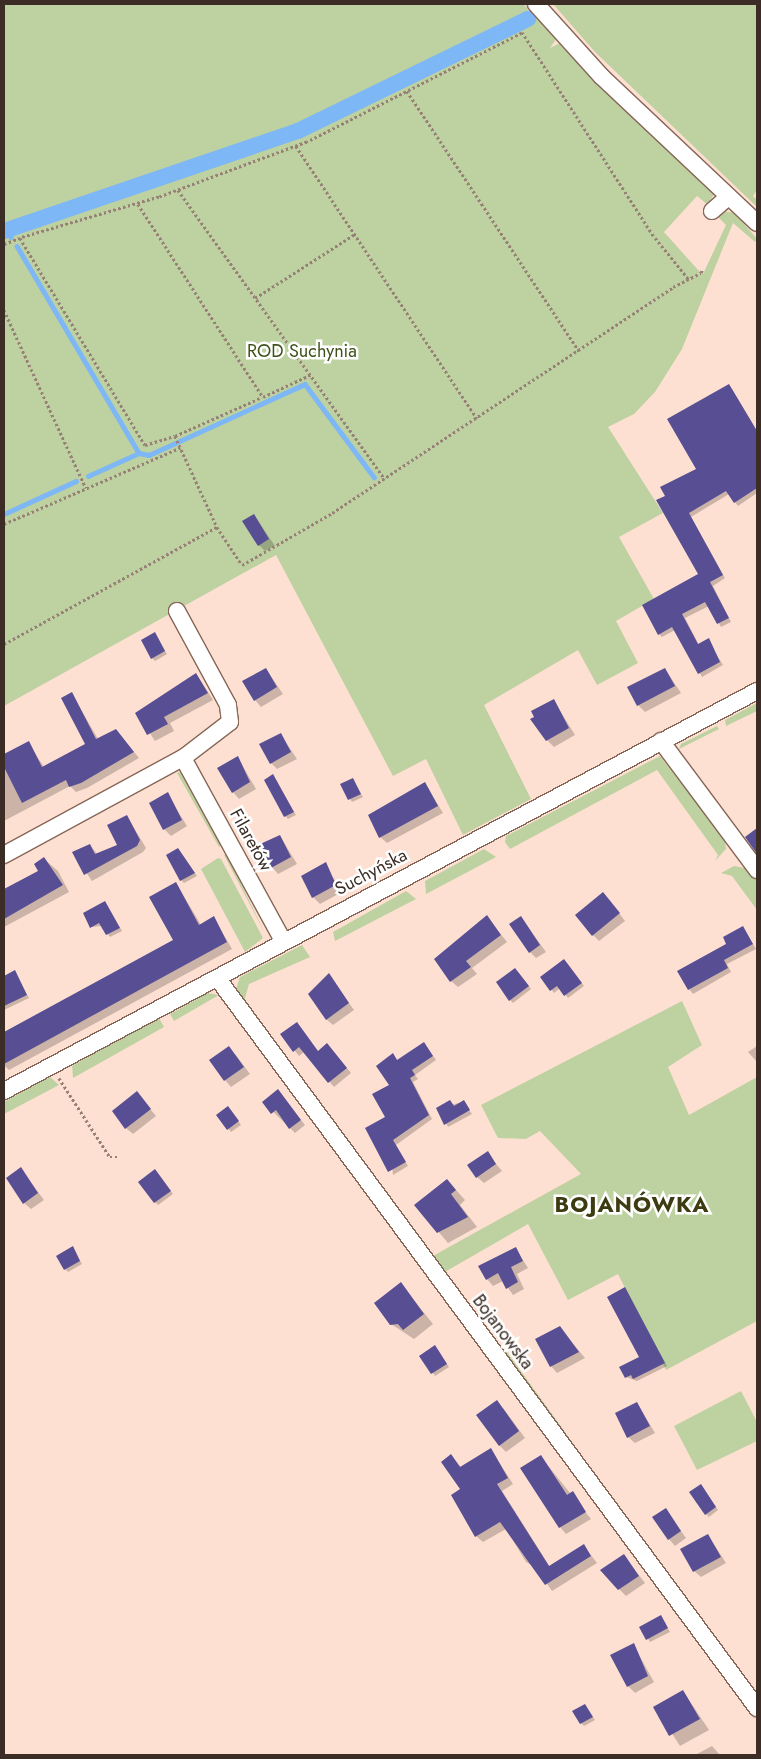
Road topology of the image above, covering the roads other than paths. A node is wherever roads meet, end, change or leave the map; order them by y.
1 (536, 4) edge
2 (728, 197) junction
3 (712, 211) dead end
4 (757, 223) edge
5 (177, 611) dead end
6 (757, 691) edge
7 (662, 741) junction
8 (183, 758) junction
9 (4, 855) edge
10 (757, 870) edge
11 (283, 941) junction
12 (218, 979) junction
13 (4, 1091) edge
14 (757, 1708) edge

1 - 2 street
2 - 3 street
2 - 4 street
5 - 8 street
6 - 7 street, Suchyńska
7 - 10 street
7 - 11 street, Suchyńska
8 - 9 street
8 - 11 street, Filaretów
11 - 12 street, Suchyńska
12 - 13 street, Suchyńska
12 - 14 street, Bojanowska

